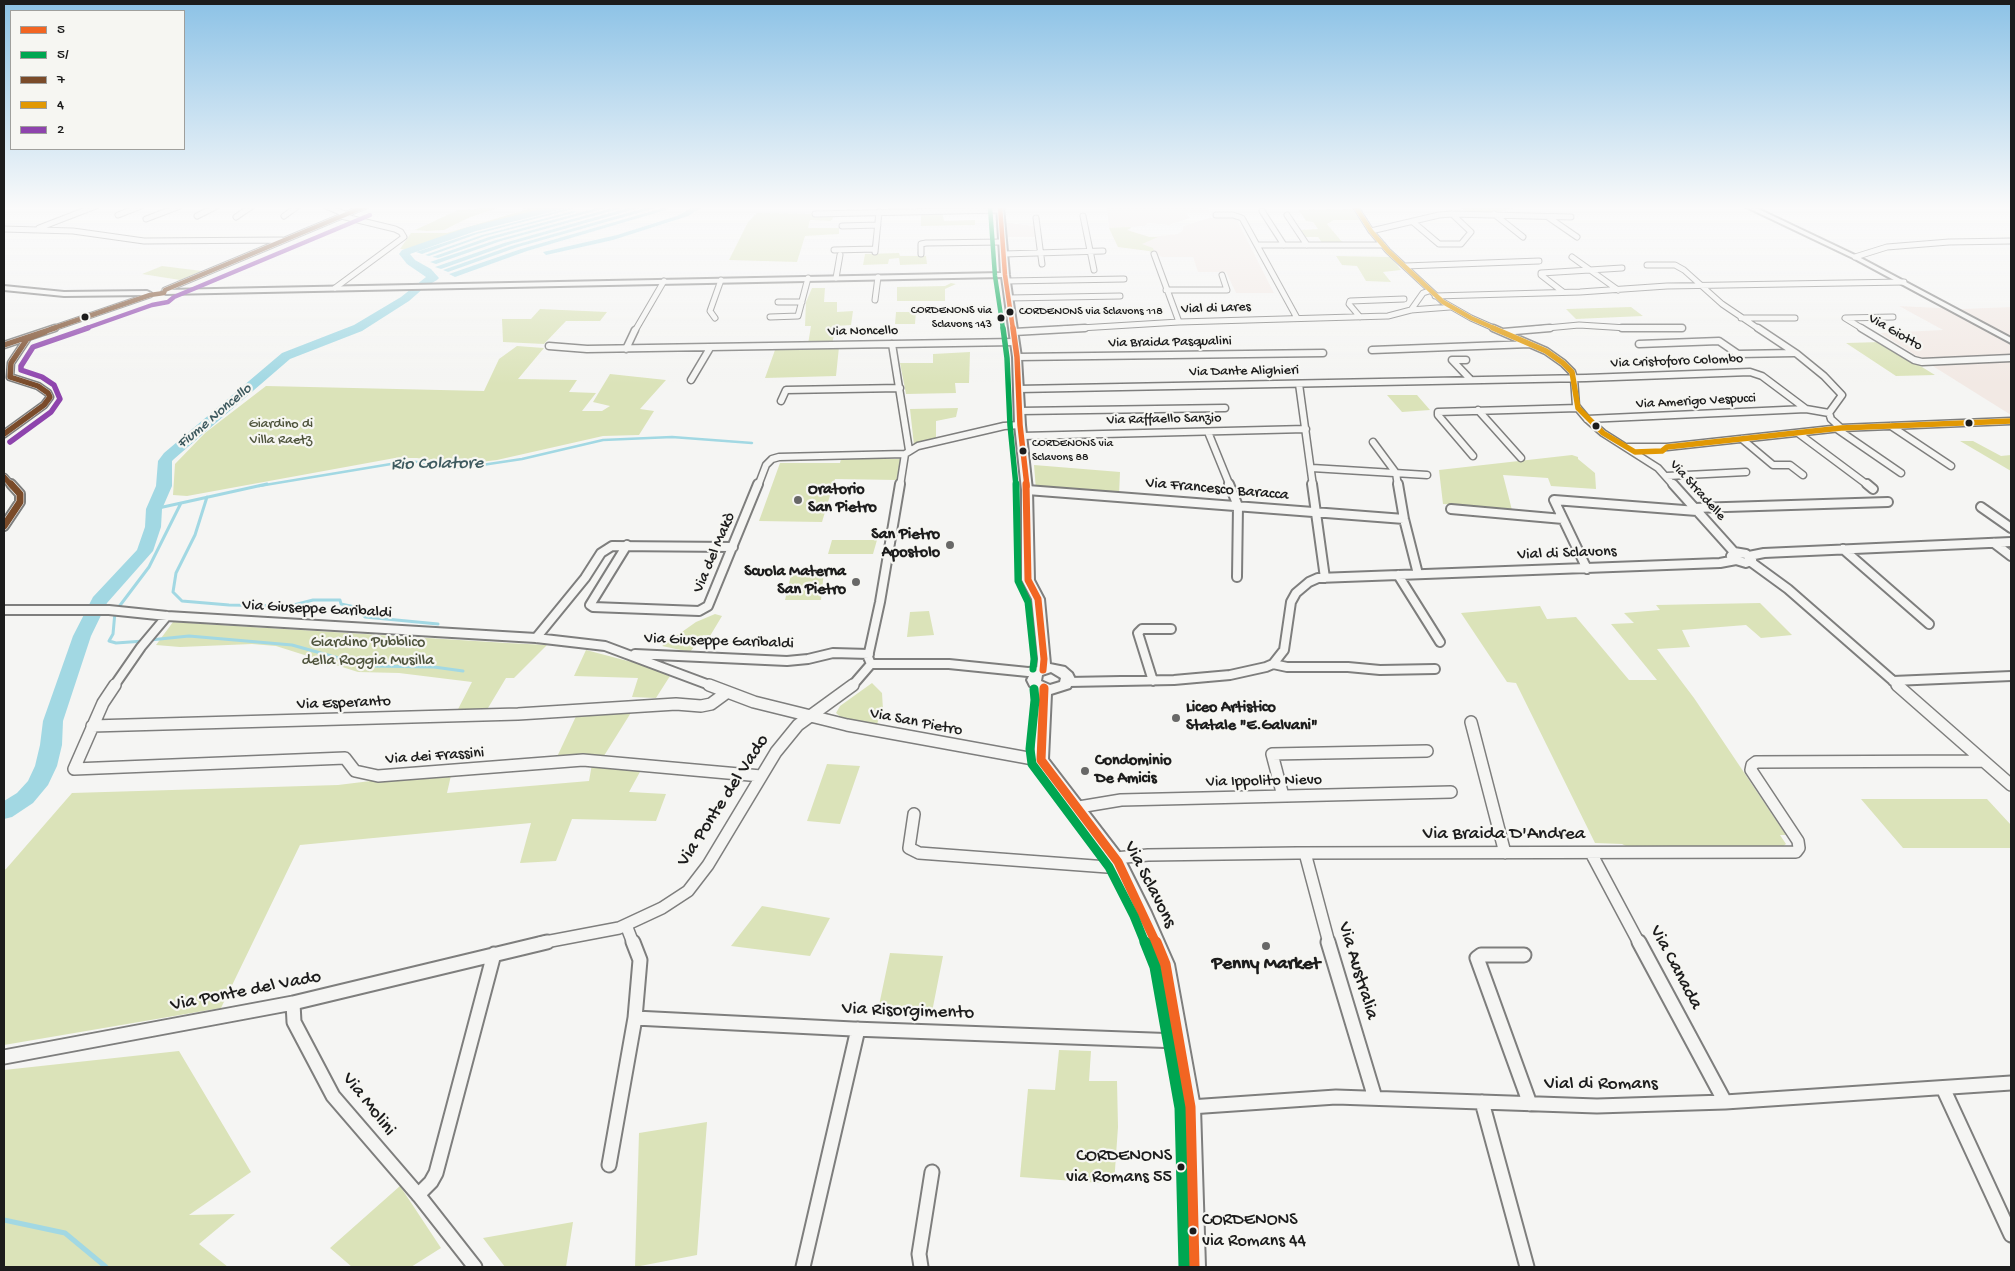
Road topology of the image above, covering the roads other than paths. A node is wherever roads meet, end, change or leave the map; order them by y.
1 (224, 265) edge
2 (366, 265) edge
3 (838, 265) edge
4 (1005, 265) edge
5 (1093, 265) edge
6 (1158, 265) edge
7 (1269, 265) edge
8 (1444, 265) edge
9 (1486, 265) edge
10 (1584, 265) edge
11 (1675, 265) edge
12 (1871, 265) edge
13 (1406, 267) junction
14 (1622, 268) dead end
15 (1094, 270) dead end
16 (1590, 270) junction
17 (1222, 275) dead end
18 (878, 277) junction
19 (808, 278) junction
20 (836, 278) junction
21 (1006, 278) junction
22 (721, 280) junction
23 (1124, 280) dead end
24 (664, 281) junction
25 (1904, 282) junction
26 (1704, 286) junction
27 (4, 288) edge
28 (335, 288) junction
29 (1166, 290) junction
30 (1618, 290) junction
31 (165, 291) junction
32 (1563, 292) junction
33 (148, 294) junction
34 (1432, 294) junction
35 (1120, 296) dead end
36 (1009, 298) junction
37 (1404, 299) dead end
38 (875, 300) dead end
39 (778, 302) dead end
40 (802, 302) junction
41 (1450, 307) junction
42 (1411, 310) junction
43 (770, 317) dead end
44 (1360, 317) junction
45 (1893, 317) dead end
46 (715, 318) dead end
47 (1297, 318) junction
48 (1741, 318) junction
49 (1795, 318) dead end
50 (1179, 322) junction
51 (1682, 328) dead end
52 (1503, 332) junction
53 (1015, 337) junction
54 (27, 339) junction
55 (2011, 341) edge
56 (892, 344) junction
57 (1532, 344) junction
58 (1639, 344) dead end
59 (4, 346) edge
60 (549, 346) dead end
61 (710, 348) junction
62 (626, 349) junction
63 (1372, 350) dead end
64 (1794, 352) junction
65 (1323, 353) dead end
66 (1017, 357) junction
67 (2011, 358) edge
68 (1466, 360) dead end
69 (1574, 378) junction
70 (691, 380) dead end
71 (1471, 380) junction
72 (1299, 384) junction
73 (900, 388) junction
74 (1018, 390) junction
75 (781, 401) dead end
76 (1225, 408) dead end
77 (1578, 408) junction
78 (1806, 409) junction
79 (1478, 410) junction
80 (1020, 411) junction
81 (1829, 413) junction
82 (1587, 419) junction
83 (2009, 422) edge
84 (1020, 425) junction
85 (1891, 426) junction
86 (1306, 429) junction
87 (1839, 429) junction
88 (1208, 432) junction
89 (1798, 433) junction
90 (4, 434) edge
91 (1022, 436) junction
92 (1742, 439) junction
93 (1373, 442) dead end
94 (1626, 447) junction
95 (1664, 449) junction
96 (907, 452) junction
97 (1635, 452) junction
98 (1473, 456) dead end
99 (1520, 458) dead end
100 (1951, 466) dead end
101 (1312, 468) junction
102 (1658, 468) junction
103 (1746, 472) dead end
104 (1901, 472) dead end
105 (1396, 473) junction
106 (1427, 475) dead end
107 (1803, 475) dead end
108 (1667, 476) junction
109 (4, 477) edge
110 (1874, 489) dead end
111 (1027, 490) junction
112 (1888, 502) dead end
113 (1238, 506) junction
114 (1982, 507) dead end
115 (1451, 509) dead end
116 (1696, 510) junction
117 (1315, 512) junction
118 (1404, 519) junction
119 (1563, 519) junction
120 (4, 526) edge
121 (2011, 528) edge
122 (2011, 542) edge
123 (1994, 543) junction
124 (627, 545) junction
125 (733, 547) junction
126 (1843, 550) junction
127 (1735, 556) junction
128 (2011, 556) edge
129 (1750, 559) junction
130 (1587, 568) junction
131 (1418, 574) junction
132 (1398, 575) junction
133 (1237, 577) dead end
134 (1325, 578) junction
135 (4, 610) edge
136 (167, 616) junction
137 (1929, 624) dead end
138 (1172, 629) dead end
139 (536, 638) junction
140 (1440, 642) dead end
141 (627, 654) junction
142 (870, 659) junction
143 (1273, 664) junction
144 (1045, 667) junction
145 (1436, 670) dead end
146 (2011, 676) edge
147 (1153, 681) junction
148 (1893, 681) junction
149 (1068, 682) junction
150 (726, 692) junction
151 (1048, 692) junction
152 (812, 715) junction
153 (1471, 722) dead end
154 (92, 726) junction
155 (1040, 745) junction
156 (1427, 751) dead end
157 (1016, 757) junction
158 (1982, 762) junction
159 (1044, 764) junction
160 (761, 776) junction
161 (2011, 785) edge
162 (1451, 792) dead end
163 (1283, 796) junction
164 (1079, 808) junction
165 (914, 814) dead end
166 (1306, 853) junction
167 (1505, 853) junction
168 (1591, 853) junction
169 (1118, 863) junction
170 (626, 925) junction
171 (494, 954) junction
172 (1524, 954) dead end
173 (293, 1003) junction
174 (635, 1018) junction
175 (858, 1029) junction
176 (1179, 1041) junction
177 (4, 1057) edge
178 (460, 1079) joint
179 (2011, 1083) edge
180 (1943, 1088) junction
181 (1375, 1098) junction
182 (1482, 1102) junction
183 (1725, 1102) junction
184 (1530, 1104) junction
185 (1190, 1107) junction
186 (610, 1165) dead end
187 (932, 1172) dead end
188 (418, 1195) junction
189 (2011, 1235) edge
190 (475, 1267) edge
191 (803, 1267) edge
192 (921, 1267) edge
193 (1194, 1267) edge
194 (1527, 1267) edge

1 - 31 street
2 - 28 street
3 - 20 street
4 - 21 street, Via Sclavons
5 - 15 street
6 - 29 street
7 - 47 street
8 - 13 street
9 - 13 street
10 - 16 street
11 - 26 street
12 - 25 street
13 - 34 street
14 - 16 street
16 - 30 street
16 - 32 street
17 - 29 street
18 - 20 street
18 - 21 street
18 - 38 street
19 - 20 street
19 - 22 street
19 - 40 street
21 - 23 street
21 - 36 street, Via Sclavons
22 - 24 street
22 - 46 street
24 - 28 street
24 - 62 street
25 - 26 street
25 - 55 street
26 - 30 street
26 - 48 street
27 - 33 street
28 - 31 street
29 - 50 street
30 - 32 street
31 - 33 street
32 - 34 street
33 - 54 street
34 - 41 street
34 - 42 street
35 - 36 street
36 - 53 street, Via Sclavons
37 - 44 street
39 - 40 street
40 - 43 street
41 - 42 street, Vial di Lares
41 - 52 street
42 - 44 street, Vial di Lares
44 - 47 street, Vial di Lares
45 - 67 street, Via Giotto
47 - 50 street, Vial di Lares
48 - 49 street
48 - 64 street
50 - 53 street, Vial di Lares
51 - 52 street
52 - 57 street
53 - 56 street, Via Noncello
53 - 66 street, Via Sclavons
54 - 59 street
54 - 90 street
56 - 61 street, Via Noncello
56 - 73 street
57 - 63 street
57 - 69 street
58 - 64 street
60 - 62 street, Via Noncello
61 - 62 street, Via Noncello
61 - 70 street
64 - 81 street
65 - 66 street, Via Braida Pasqualini
66 - 74 street, Via Sclavons
68 - 71 street
69 - 71 street, Via Dante Alighieri
69 - 77 street
69 - 78 street, Via Cristoforo Colombo
71 - 72 street, Via Dante Alighieri
72 - 74 street, Via Dante Alighieri
72 - 86 street
73 - 75 street
73 - 96 street
74 - 80 street, Via Sclavons
76 - 80 street
77 - 79 street
77 - 82 street, Via Stradelle
78 - 81 street, Via Cristoforo Colombo
78 - 82 street, Via Amerigo Vespucci
79 - 98 street
79 - 99 street
80 - 84 street, Via Sclavons
81 - 87 street
82 - 94 street, Via Stradelle
83 - 85 street
84 - 91 street, Via Sclavons
84 - 96 street
85 - 87 street
85 - 100 street
86 - 88 street, Via Raffaello Sanzio
86 - 101 street
87 - 89 street
87 - 104 street
88 - 91 street, Via Raffaello Sanzio
88 - 113 street
89 - 92 street
89 - 110 street
91 - 111 street, Via Sclavons
92 - 95 street
92 - 107 street
93 - 105 street
94 - 95 street
94 - 97 street, Via Stradelle
95 - 97 street
95 - 102 street
96 - 125 street, Via del Makò
96 - 142 street
97 - 102 street, Via Stradelle
101 - 105 street
101 - 117 street
102 - 108 street, Via Stradelle
103 - 108 street
105 - 106 street
105 - 118 street
108 - 116 street, Via Stradelle
109 - 120 street
111 - 113 street, Via Francesco Baracca
111 - 144 street, Via Sclavons
112 - 116 street
113 - 117 street, Via Francesco Baracca
113 - 133 street
114 - 121 street
115 - 119 street
116 - 119 street
116 - 127 street, Via Stradelle
117 - 118 street, Via Francesco Baracca
117 - 134 street
118 - 131 street
119 - 130 street
122 - 123 street
123 - 126 street
123 - 128 street
124 - 125 street
124 - 125 street, Via del Makò
124 - 139 street
126 - 129 street
126 - 137 street
127 - 129 street
127 - 130 street, Vial di Sclavons
129 - 148 street
130 - 131 street, Vial di Sclavons
131 - 132 street, Vial di Sclavons
132 - 134 street, Vial di Sclavons
132 - 140 street
134 - 143 street, Vial di Sclavons
135 - 136 street, Via Giuseppe Garibaldi
136 - 139 street, Via Giuseppe Garibaldi
136 - 154 street
138 - 147 street
139 - 141 street, Via Giuseppe Garibaldi
141 - 142 street, Via Giuseppe Garibaldi
141 - 150 street, Via Giuseppe Garibaldi
142 - 144 street, Via Giuseppe Garibaldi
142 - 152 street, Via Ponte del Vado
143 - 145 street
143 - 147 street
144 - 149 street
144 - 151 street, Via Sclavons
146 - 148 street
147 - 149 street
148 - 158 street
149 - 151 street
150 - 152 street, Via San Pietro
150 - 154 street, Via Esperanto
151 - 155 street, Via Sclavons
152 - 157 street, Via San Pietro
152 - 160 street, Via Ponte del Vado
153 - 167 street
154 - 160 street, Via dei Frassini
155 - 157 street
155 - 159 street, Via Sclavons
156 - 163 street
157 - 159 street, Via San Pietro
158 - 161 street
158 - 168 street, Via Braida D'Andrea
159 - 164 street, Via Sclavons
160 - 170 street, Via Ponte del Vado
162 - 163 street, Via Ippolito Nievo
163 - 164 street, Via Ippolito Nievo
164 - 169 street, Via Sclavons
165 - 169 street, Via Braida D'Andrea
166 - 167 street, Via Braida D'Andrea
166 - 169 street, Via Braida D'Andrea
166 - 181 street, Via Australia
167 - 168 street, Via Braida D'Andrea
168 - 183 street, Via Canada
169 - 176 street, Via Sclavons
170 - 171 street, Via Ponte del Vado
170 - 174 street
171 - 173 street, Via Ponte del Vado
171 - 178 street
172 - 184 street
173 - 177 street, Via Ponte del Vado
173 - 188 street, Via Molini
174 - 175 street, Via Risorgimento
174 - 186 street
175 - 176 street, Via Risorgimento
175 - 191 street
176 - 185 street, Via Sclavons
178 - 188 street
179 - 180 street, Vial di Romans
180 - 183 street, Vial di Romans
180 - 189 street
181 - 182 street, Vial di Romans
181 - 185 street, Vial di Romans
182 - 184 street, Vial di Romans
182 - 194 street
183 - 184 street, Vial di Romans
185 - 193 street, Via Sclavons
187 - 192 street
188 - 190 street, Via Molini

